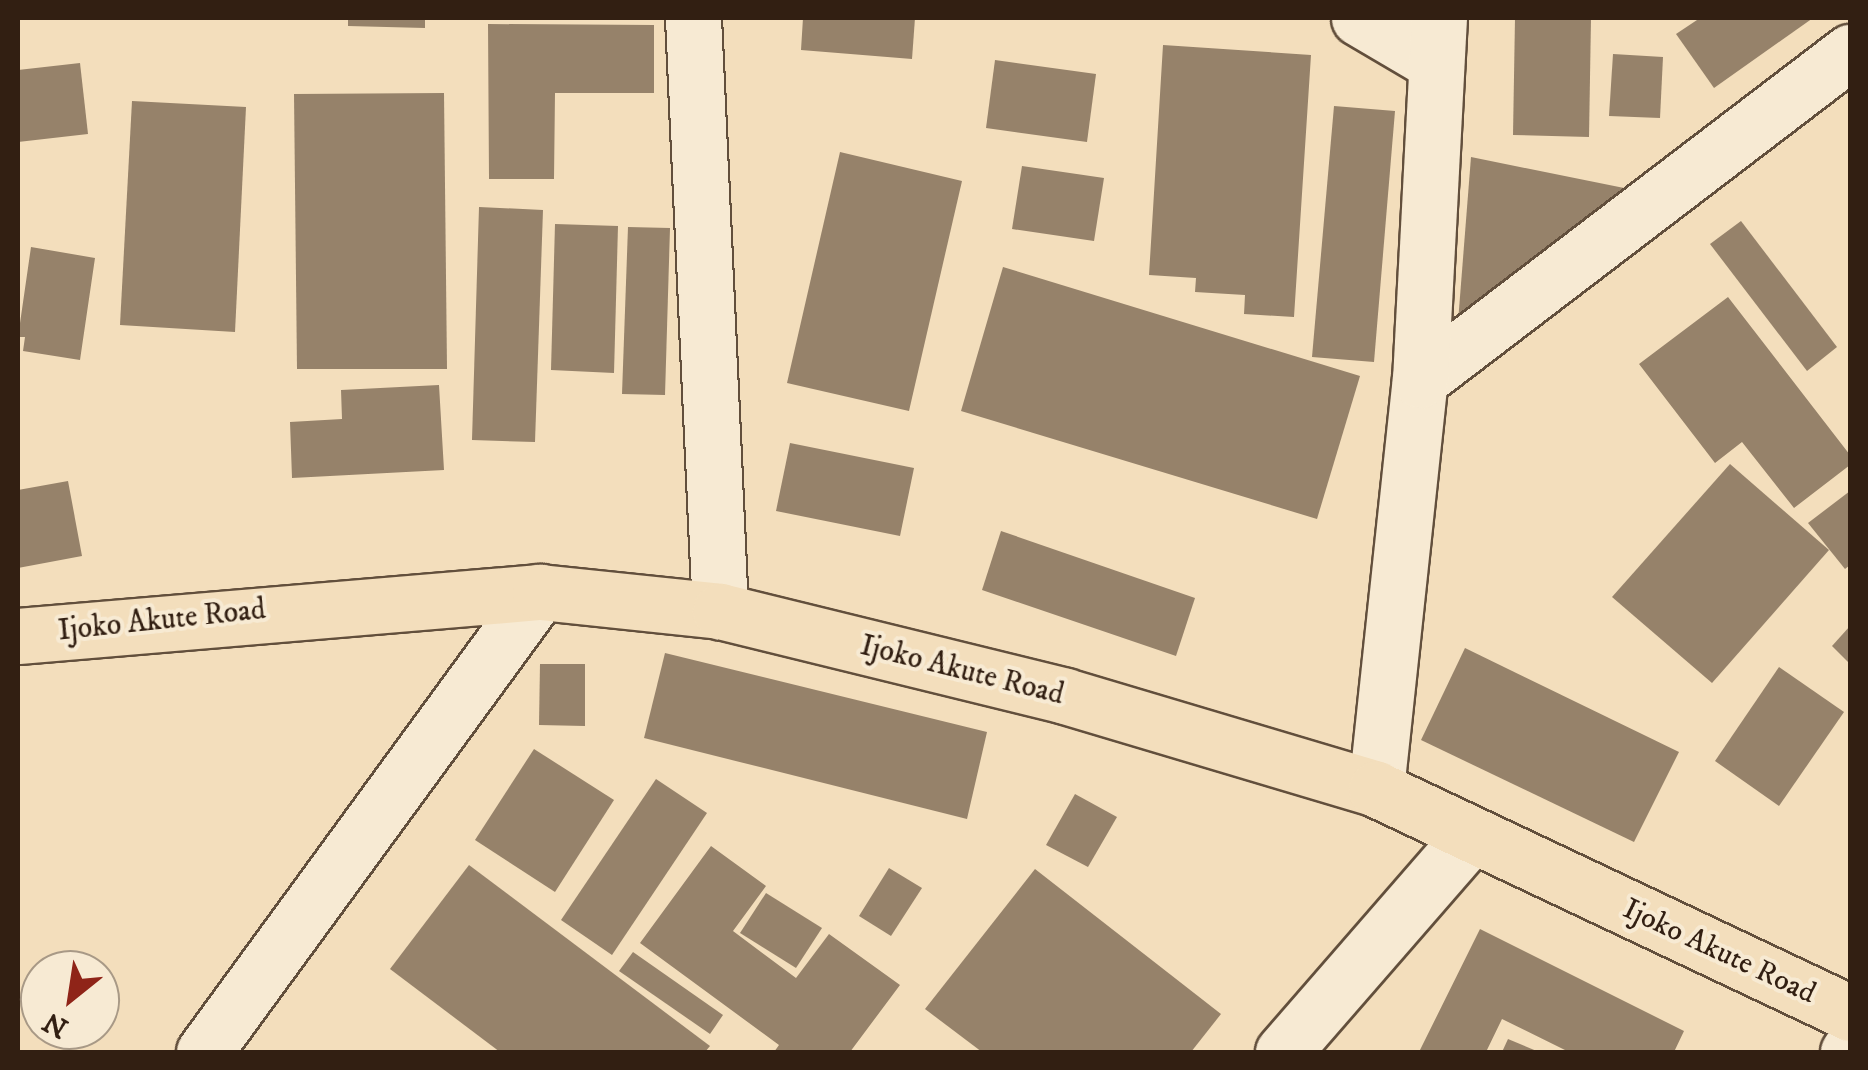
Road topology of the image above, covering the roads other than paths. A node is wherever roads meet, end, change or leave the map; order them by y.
1 (693, 18) edge
2 (1359, 18) edge
3 (1435, 39) edge
4 (1850, 52) edge
5 (1420, 380) junction
6 (540, 592) junction
7 (720, 611) junction
8 (18, 636) edge
9 (1376, 790) junction
10 (1469, 838) junction
11 (1850, 1013) edge
12 (204, 1052) edge
13 (1283, 1052) edge

1 - 7 street
2 - 3 street
3 - 5 street
4 - 5 street
5 - 9 street
6 - 7 main road, Ijoko Akute Road
6 - 8 main road, Ijoko Akute Road
6 - 12 street
7 - 9 main road, Ijoko Akute Road
9 - 10 main road, Ijoko Akute Road
10 - 11 main road, Ijoko Akute Road
10 - 13 street

